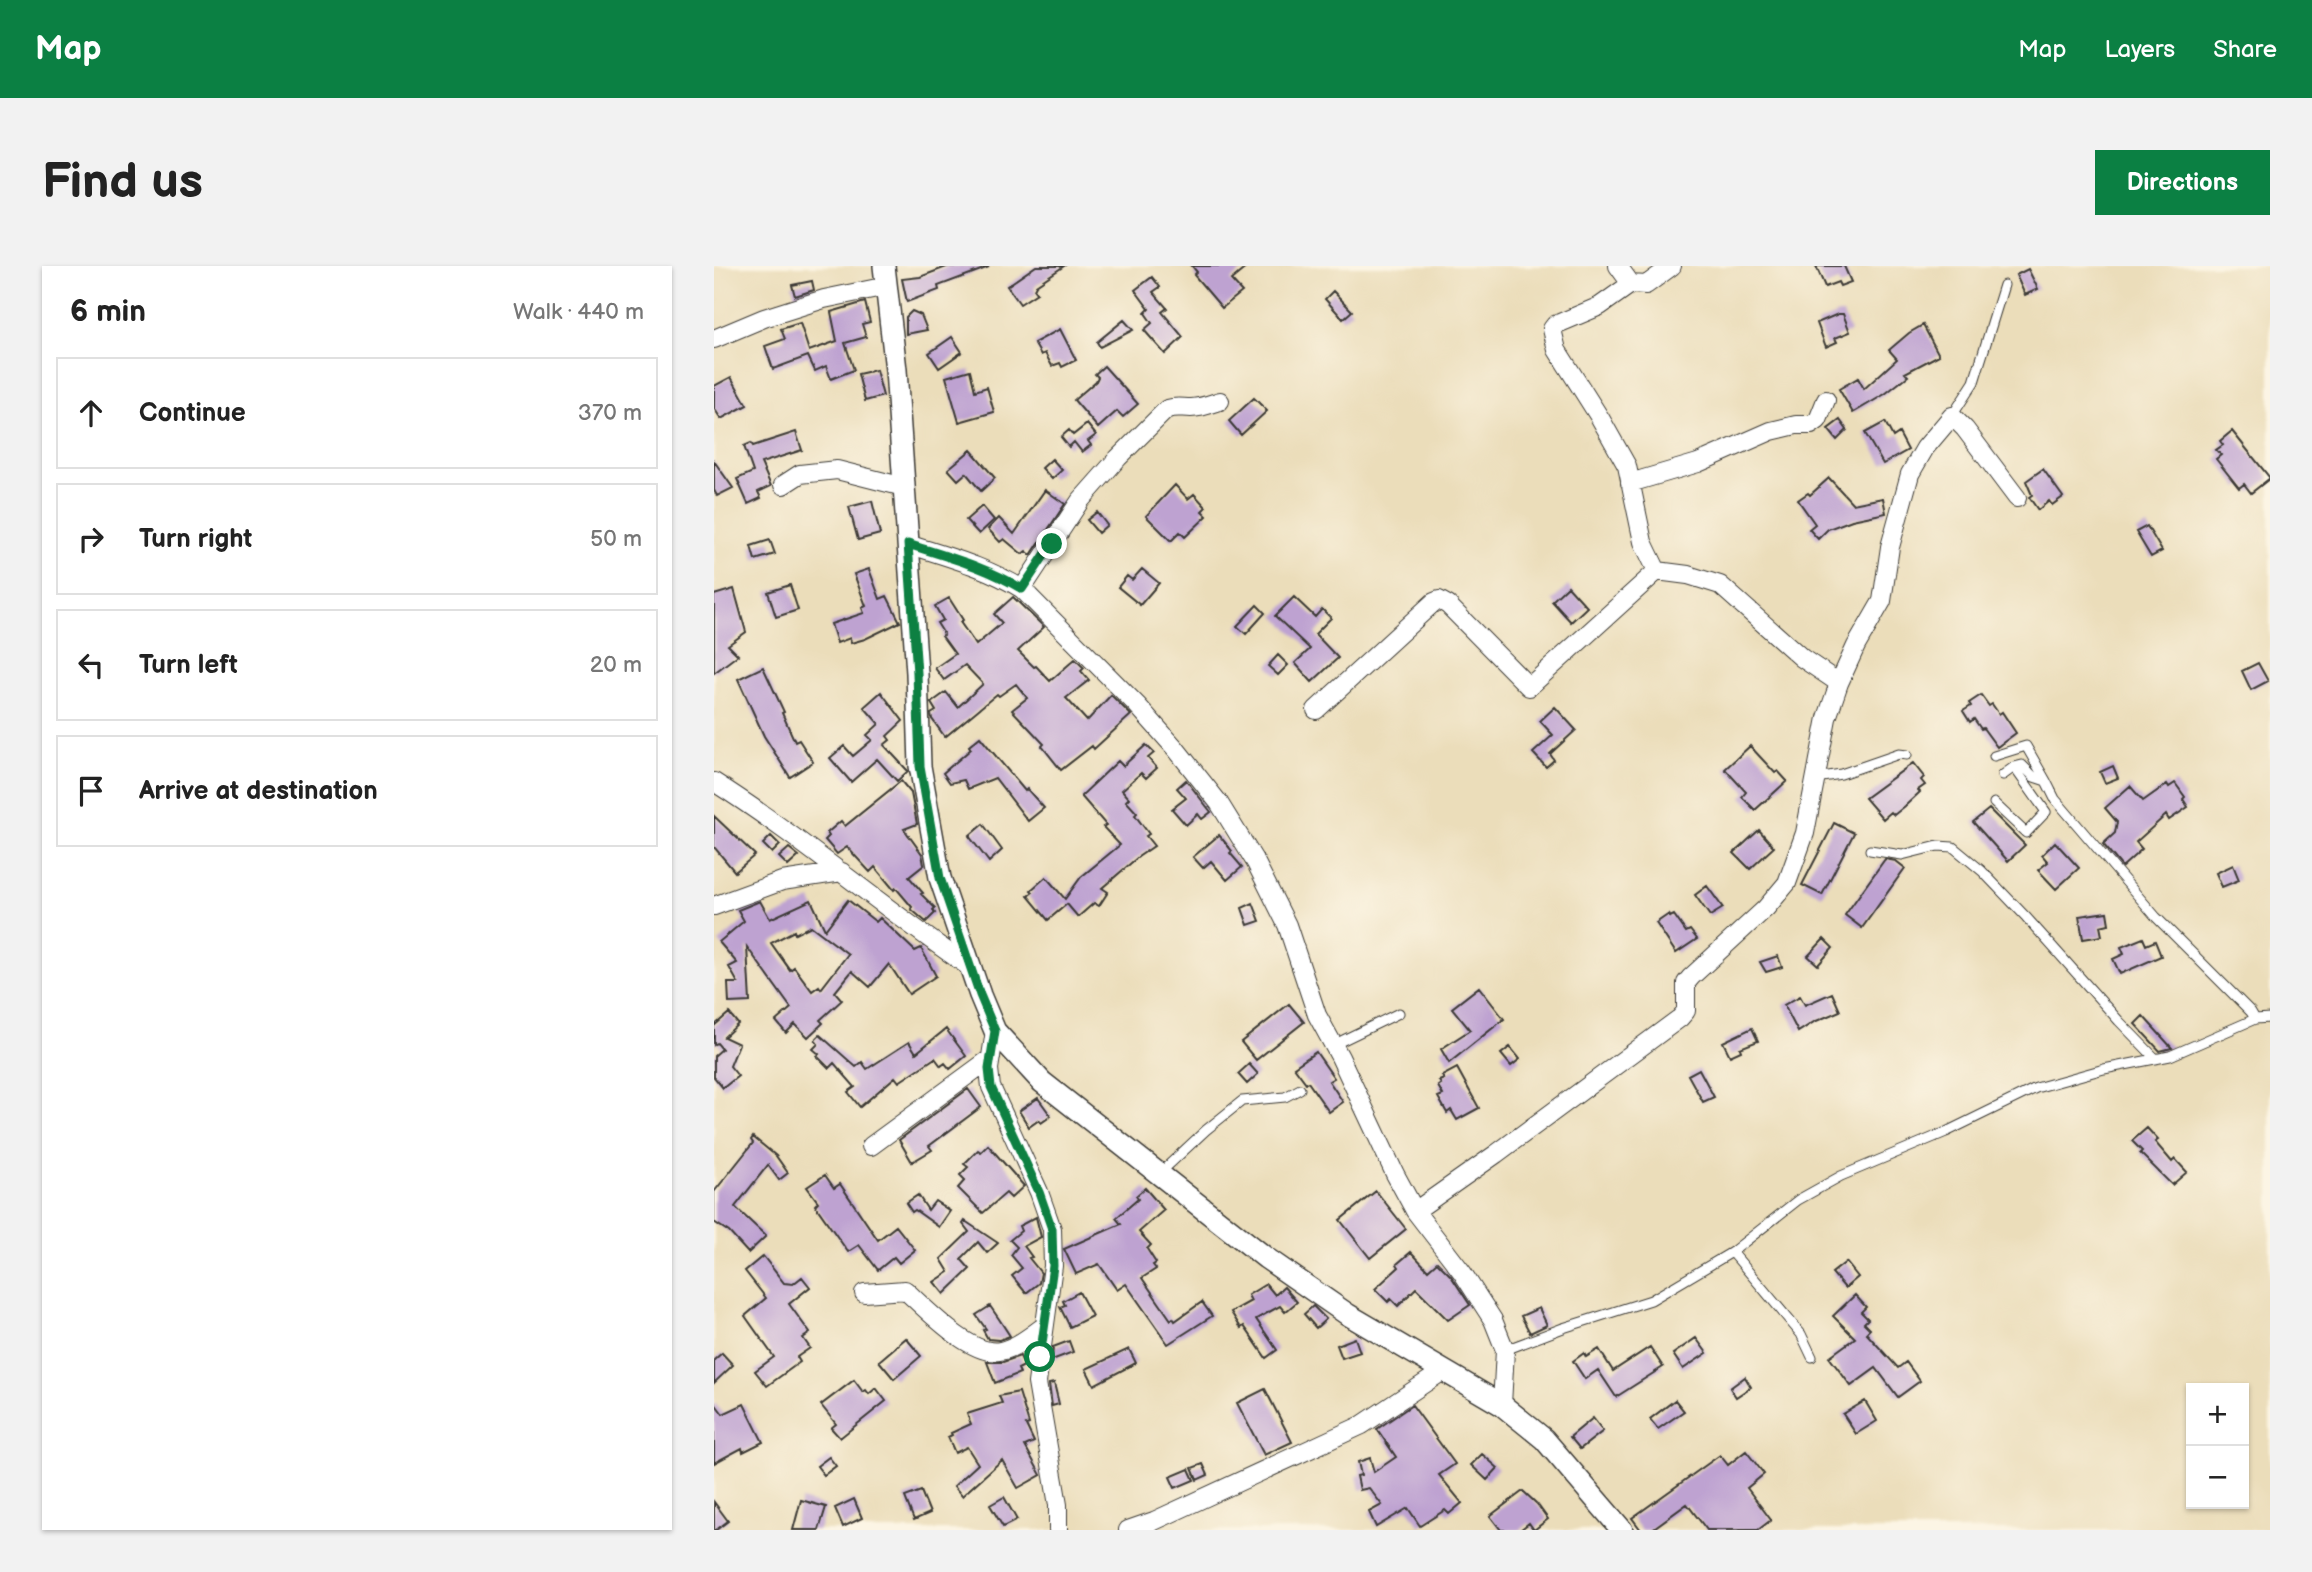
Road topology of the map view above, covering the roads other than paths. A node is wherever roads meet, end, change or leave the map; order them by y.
1 (1618, 266) edge
2 (1672, 266) edge
3 (885, 276) edge
4 (1631, 284) junction
5 (2004, 285) dead end
6 (714, 339) edge
7 (1826, 400) dead end
8 (1220, 401) dead end
9 (1952, 416) junction
10 (1630, 483) junction
11 (783, 485) dead end
12 (904, 486) junction
13 (2017, 498) dead end
14 (908, 544) junction
15 (1657, 571) junction
16 (1022, 589) junction
17 (1839, 683) junction
18 (1316, 710) dead end
19 (1907, 755) dead end
20 (1994, 756) dead end
21 (2014, 767) junction
22 (2003, 775) dead end
23 (1814, 779) junction
24 (2046, 781) junction
25 (714, 782) edge
26 (1994, 803) dead end
27 (1870, 850) dead end
28 (842, 872) junction
29 (714, 906) edge
30 (971, 968) junction
31 (1399, 1013) dead end
32 (2270, 1018) edge
33 (2255, 1019) junction
34 (995, 1031) junction
35 (1333, 1045) junction
36 (991, 1058) junction
37 (2155, 1059) junction
38 (1300, 1089) dead end
39 (871, 1146) dead end
40 (1160, 1173) junction
41 (1415, 1211) junction
42 (1732, 1252) junction
43 (864, 1293) dead end
44 (1043, 1327) junction
45 (1505, 1350) junction
46 (1812, 1357) dead end
47 (1443, 1371) junction
48 (1502, 1405) junction
49 (1058, 1530) edge
50 (1128, 1530) edge
51 (1622, 1530) edge

1 - 4 street
2 - 4 street
3 - 6 street
3 - 12 street
4 - 10 street
5 - 9 lane
7 - 10 street
8 - 16 street
9 - 13 street
9 - 17 street
10 - 15 street
11 - 12 street
12 - 14 street
14 - 16 street
14 - 30 street
15 - 17 street
15 - 18 street
16 - 35 street
17 - 23 street
19 - 23 lane
20 - 24 lane
21 - 22 lane
21 - 24 lane
21 - 26 lane
23 - 41 street
24 - 33 lane
25 - 28 street
27 - 37 lane
28 - 29 street
28 - 30 street
30 - 34 street
31 - 35 lane
32 - 33 lane
33 - 37 lane
34 - 36 street
34 - 40 street
35 - 41 street
36 - 39 street
36 - 44 street
37 - 42 lane
38 - 40 lane
40 - 47 street
41 - 45 street
42 - 45 lane
42 - 46 lane
43 - 44 street
44 - 49 street
45 - 48 street
47 - 48 street
47 - 50 street
48 - 51 street

